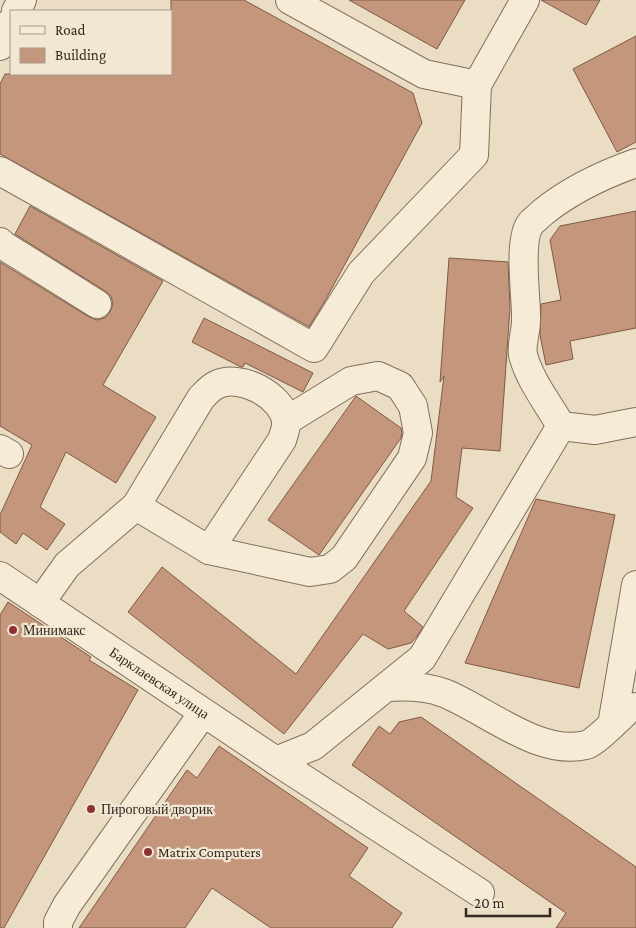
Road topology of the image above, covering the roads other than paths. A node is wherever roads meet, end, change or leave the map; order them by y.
1 (290, 0) edge
2 (526, 0) edge
3 (10, 24) edge
4 (0, 46) edge
5 (477, 85) junction
6 (636, 163) edge
7 (0, 171) edge
8 (0, 242) edge
9 (98, 304) dead end
10 (286, 421) junction
11 (636, 422) edge
12 (561, 426) junction
13 (136, 506) junction
14 (209, 550) junction
15 (2, 581) edge
16 (636, 585) edge
17 (40, 604) junction
18 (387, 687) junction
19 (636, 707) edge
20 (203, 713) junction
21 (612, 725) junction
22 (276, 762) junction
23 (480, 893) dead end
24 (58, 928) edge

1 - 5 street
2 - 5 street
3 - 4 street
5 - 7 street
6 - 12 street
8 - 9 street
10 - 13 street
10 - 14 street
10 - 14 street
11 - 12 street
12 - 18 street
13 - 14 street
13 - 17 street
15 - 17 street, Барклаевская улица
16 - 21 street
17 - 20 street, Барклаевская улица
18 - 21 street
18 - 22 street
19 - 21 street
20 - 22 street, Барклаевская улица
20 - 24 street
22 - 23 street, Барклаевская улица

